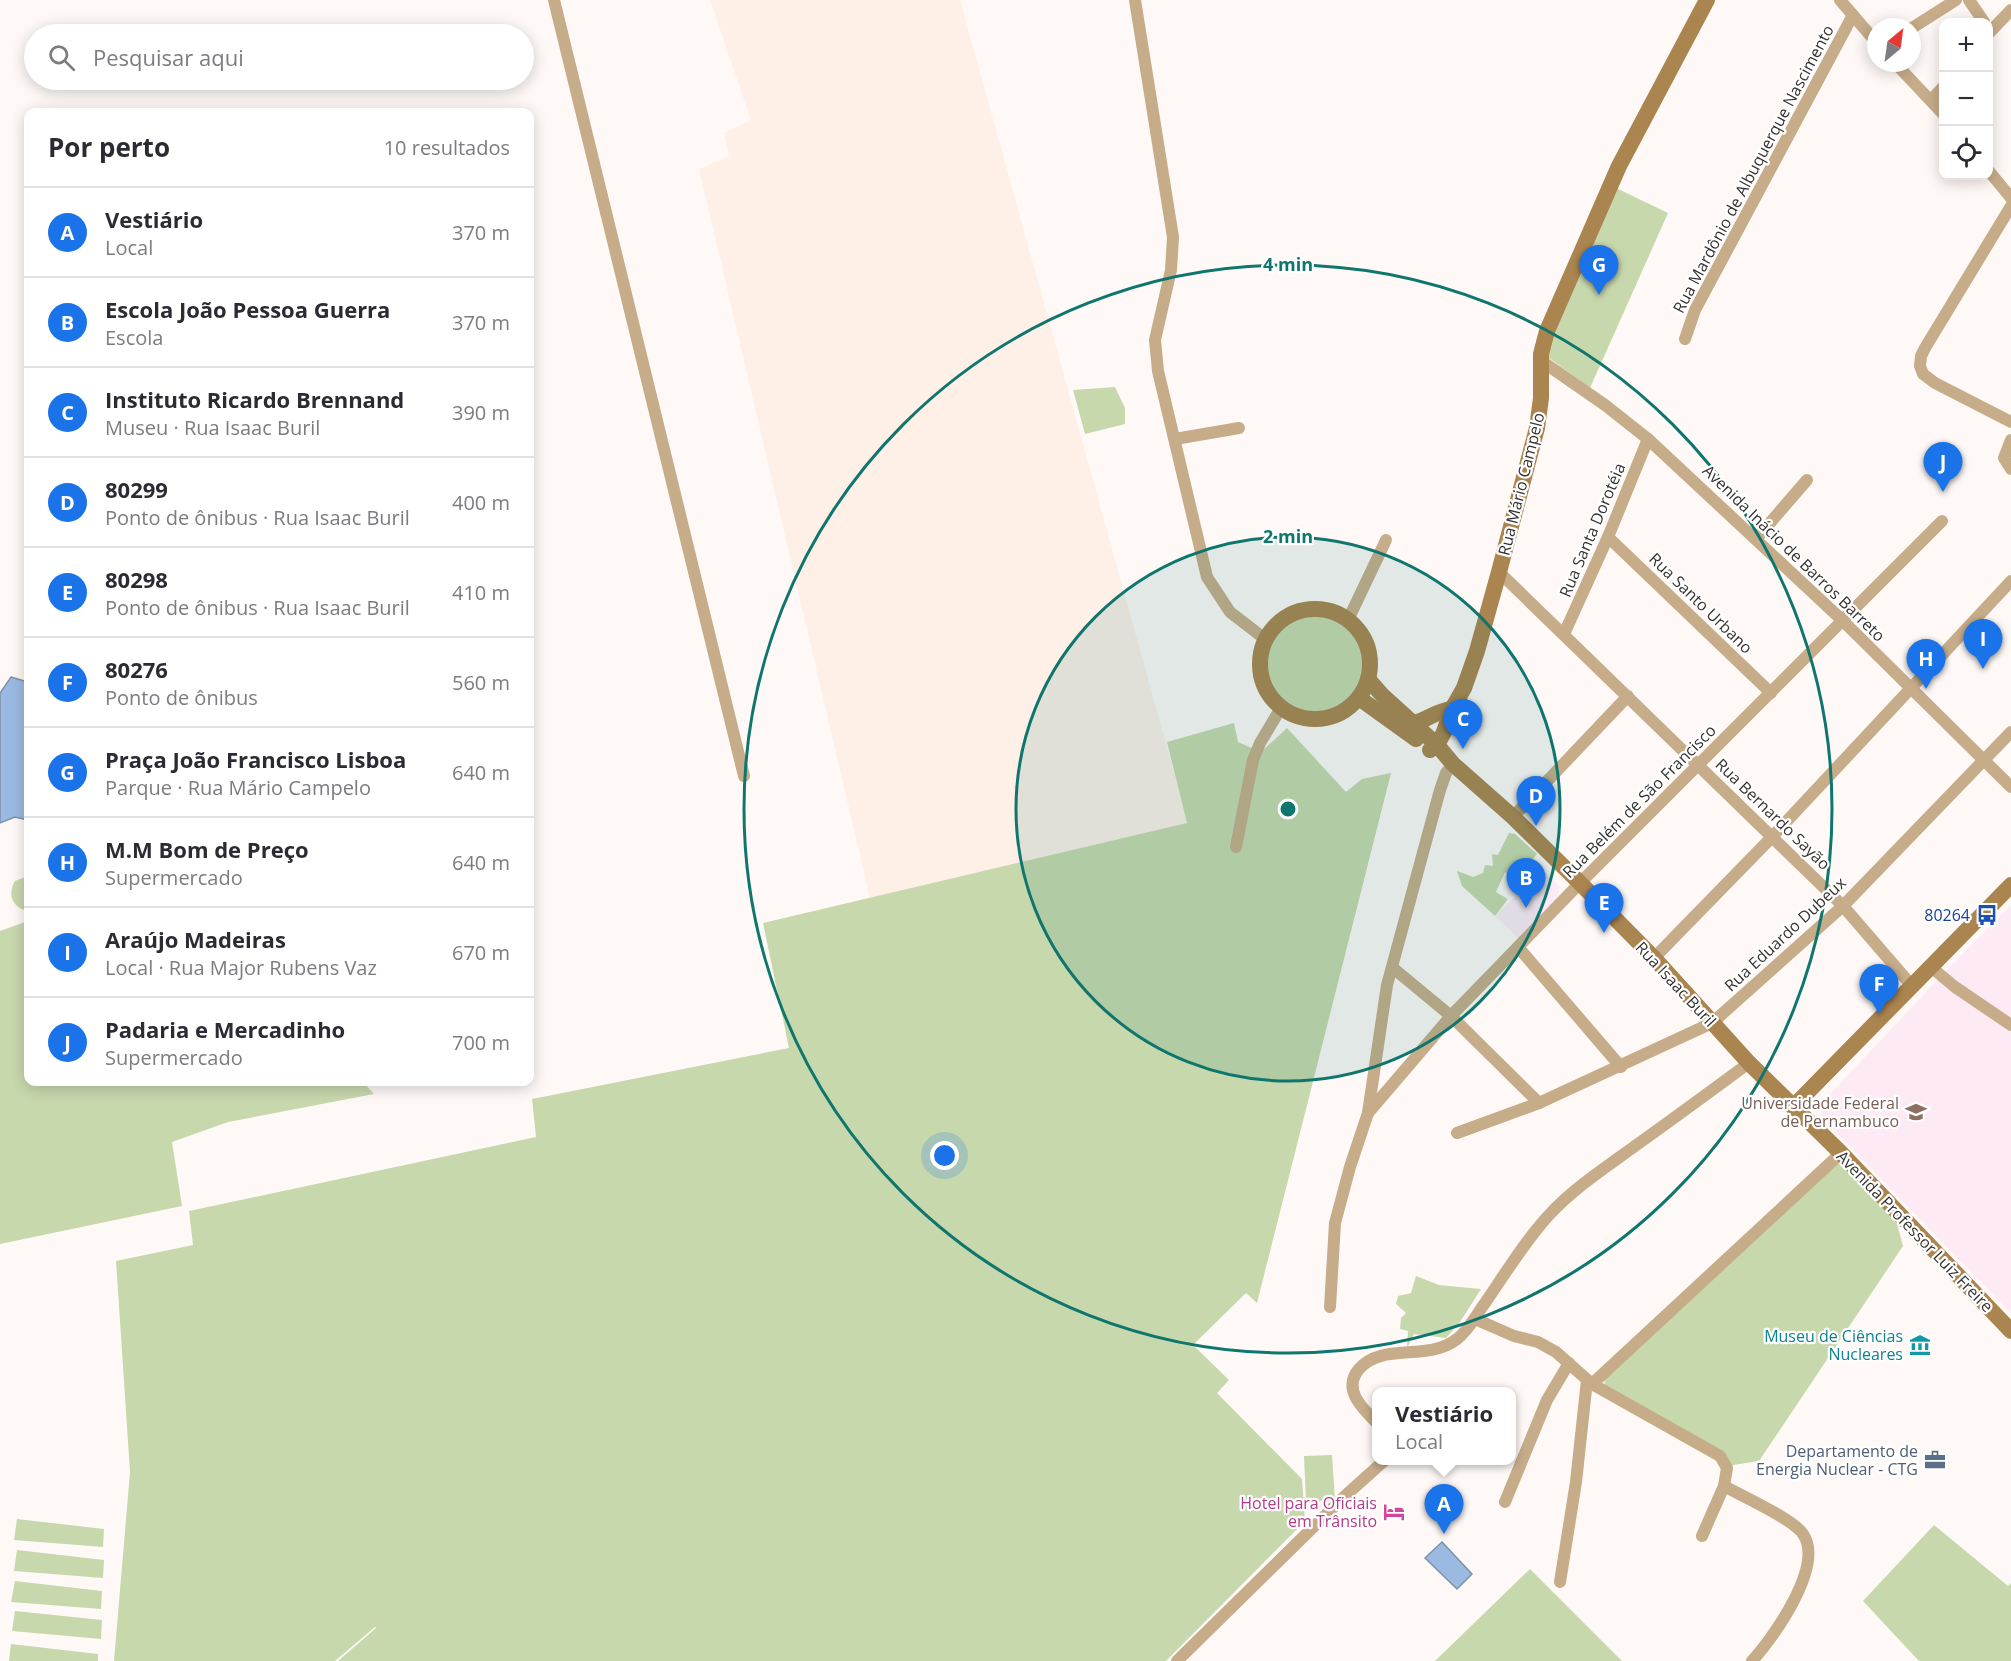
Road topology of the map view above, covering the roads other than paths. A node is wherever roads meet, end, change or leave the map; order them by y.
1 (555, 0) edge
2 (1135, 0) edge
3 (1707, 0) edge
4 (1840, 0) edge
5 (1956, 0) edge
6 (1969, 0) edge
7 (2011, 10) edge
8 (1852, 15) junction
9 (1980, 18) edge
10 (1921, 22) edge
11 (1993, 26) edge
12 (1867, 32) edge
13 (1904, 72) edge
14 (1939, 91) edge
15 (1931, 100) junction
16 (1939, 109) edge
17 (1993, 175) edge
18 (2011, 198) edge
19 (2011, 206) edge
20 (1685, 339) dead end
21 (1540, 360) junction
22 (2011, 422) edge
23 (1239, 428) dead end
24 (1174, 439) junction
25 (1648, 439) junction
26 (2011, 440) edge
27 (2008, 466) edge
28 (1807, 480) dead end
29 (1942, 521) dead end
30 (1608, 537) junction
31 (1756, 539) junction
32 (1386, 540) dead end
33 (1499, 572) junction
34 (2011, 581) edge
35 (1348, 620) junction
36 (1842, 620) junction
37 (1564, 634) junction
38 (1265, 639) junction
39 (1368, 679) junction
40 (1910, 688) junction
41 (1771, 693) junction
42 (1628, 696) junction
43 (1359, 698) junction
44 (1281, 708) junction
45 (1452, 709) junction
46 (1414, 723) junction
47 (2011, 732) edge
48 (1434, 748) junction
49 (1983, 759) junction
50 (1453, 764) junction
51 (1700, 765) junction
52 (744, 776) dead end
53 (2011, 787) edge
54 (1513, 816) junction
55 (1772, 837) junction
56 (1236, 847) dead end
57 (1580, 883) junction
58 (2011, 885) edge
59 (1843, 906) junction
60 (1518, 947) junction
61 (1654, 958) junction
62 (1931, 966) junction
63 (1393, 968) junction
64 (1912, 986) junction
65 (1451, 1016) junction
66 (1712, 1023) junction
67 (2011, 1025) edge
68 (1749, 1063) junction
69 (1621, 1066) junction
70 (1539, 1103) junction
71 (1793, 1107) junction
72 (1368, 1113) junction
73 (1457, 1133) dead end
74 (1840, 1153) junction
75 (1330, 1307) dead end
76 (1475, 1319) junction
77 (2011, 1331) edge
78 (1569, 1363) junction
79 (1589, 1382) junction
80 (1372, 1417) edge
81 (1380, 1465) edge
82 (1724, 1486) junction
83 (1505, 1502) dead end
84 (1702, 1536) dead end
85 (1560, 1582) dead end
86 (1177, 1661) edge
87 (1752, 1661) edge

1 - 52 street
2 - 24 street
3 - 21 main road, Rua Mário Campelo
4 - 8 street
5 - 10 street
6 - 9 street
7 - 11 street
8 - 12 street
8 - 20 street, Rua Mardônio de Albuquerque Nascimento
13 - 15 street
14 - 15 street
15 - 16 street
17 - 18 street
19 - 22 street
21 - 25 street, Avenida Inácio de Barros Barreto
21 - 33 main road, Rua Mário Campelo
23 - 24 street
24 - 38 street
25 - 30 street, Rua Santa Dorotéia
25 - 31 street, Avenida Inácio de Barros Barreto
26 - 27 street
28 - 31 street
29 - 36 street, Rua Belém de São Francisco
30 - 37 street, Rua Santa Dorotéia
30 - 41 street, Rua Santo Urbano
31 - 36 street, Avenida Inácio de Barros Barreto
32 - 35 street
33 - 37 street, Rua Bernardo Sayão
33 - 45 main road, Rua Mário Campelo
34 - 40 street
35 - 38 main road
35 - 39 main road
36 - 40 street, Avenida Inácio de Barros Barreto
36 - 41 street, Rua Belém de São Francisco
37 - 42 street, Rua Bernardo Sayão
38 - 44 main road
39 - 43 main road
39 - 46 main road, Rua Isaac Buril
40 - 49 street, Avenida Inácio de Barros Barreto
40 - 55 street
41 - 51 street, Rua Belém de São Francisco
42 - 51 street, Rua Bernardo Sayão
42 - 54 street
43 - 44 main road
43 - 48 main road, Rua Isaac Buril
44 - 56 street
45 - 46 main road
45 - 48 main road, Rua Mário Campelo
46 - 48 main road, Rua Isaac Buril
47 - 49 street, Rua Eduardo Dubeux
48 - 50 main road, Rua Isaac Buril
49 - 53 street, Avenida Inácio de Barros Barreto
49 - 59 street, Rua Eduardo Dubeux
50 - 54 main road, Rua Isaac Buril
50 - 63 street
51 - 55 street, Rua Bernardo Sayão
51 - 57 street, Rua Belém de São Francisco
54 - 57 main road, Rua Isaac Buril
55 - 59 street, Rua Bernardo Sayão
55 - 61 street
57 - 60 street, Rua Belém de São Francisco
57 - 61 main road, Rua Isaac Buril
58 - 62 main road
59 - 64 street, Rua Bernardo Sayão
59 - 66 street, Rua Eduardo Dubeux
60 - 65 street, Rua Belém de São Francisco
60 - 69 street
61 - 66 main road, Rua Isaac Buril
62 - 64 main road
62 - 67 street
63 - 65 street
63 - 72 street, Rua Belém de São Francisco
64 - 71 main road
65 - 70 street
65 - 72 street, Rua Belém de São Francisco
66 - 68 main road, Rua Isaac Buril
66 - 69 street, Rua Eduardo Dubeux
68 - 71 main road, Rua Isaac Buril
68 - 76 street
69 - 70 street, Rua Eduardo Dubeux
70 - 73 street, Rua Eduardo Dubeux
71 - 74 main road, Avenida Professor Luiz Freire
72 - 75 street, Rua Belém de São Francisco
74 - 77 main road, Avenida Professor Luiz Freire
74 - 79 street
76 - 78 street
76 - 80 street
78 - 79 street
78 - 83 street
79 - 82 street
79 - 85 street
81 - 86 street
82 - 84 street
82 - 87 street

